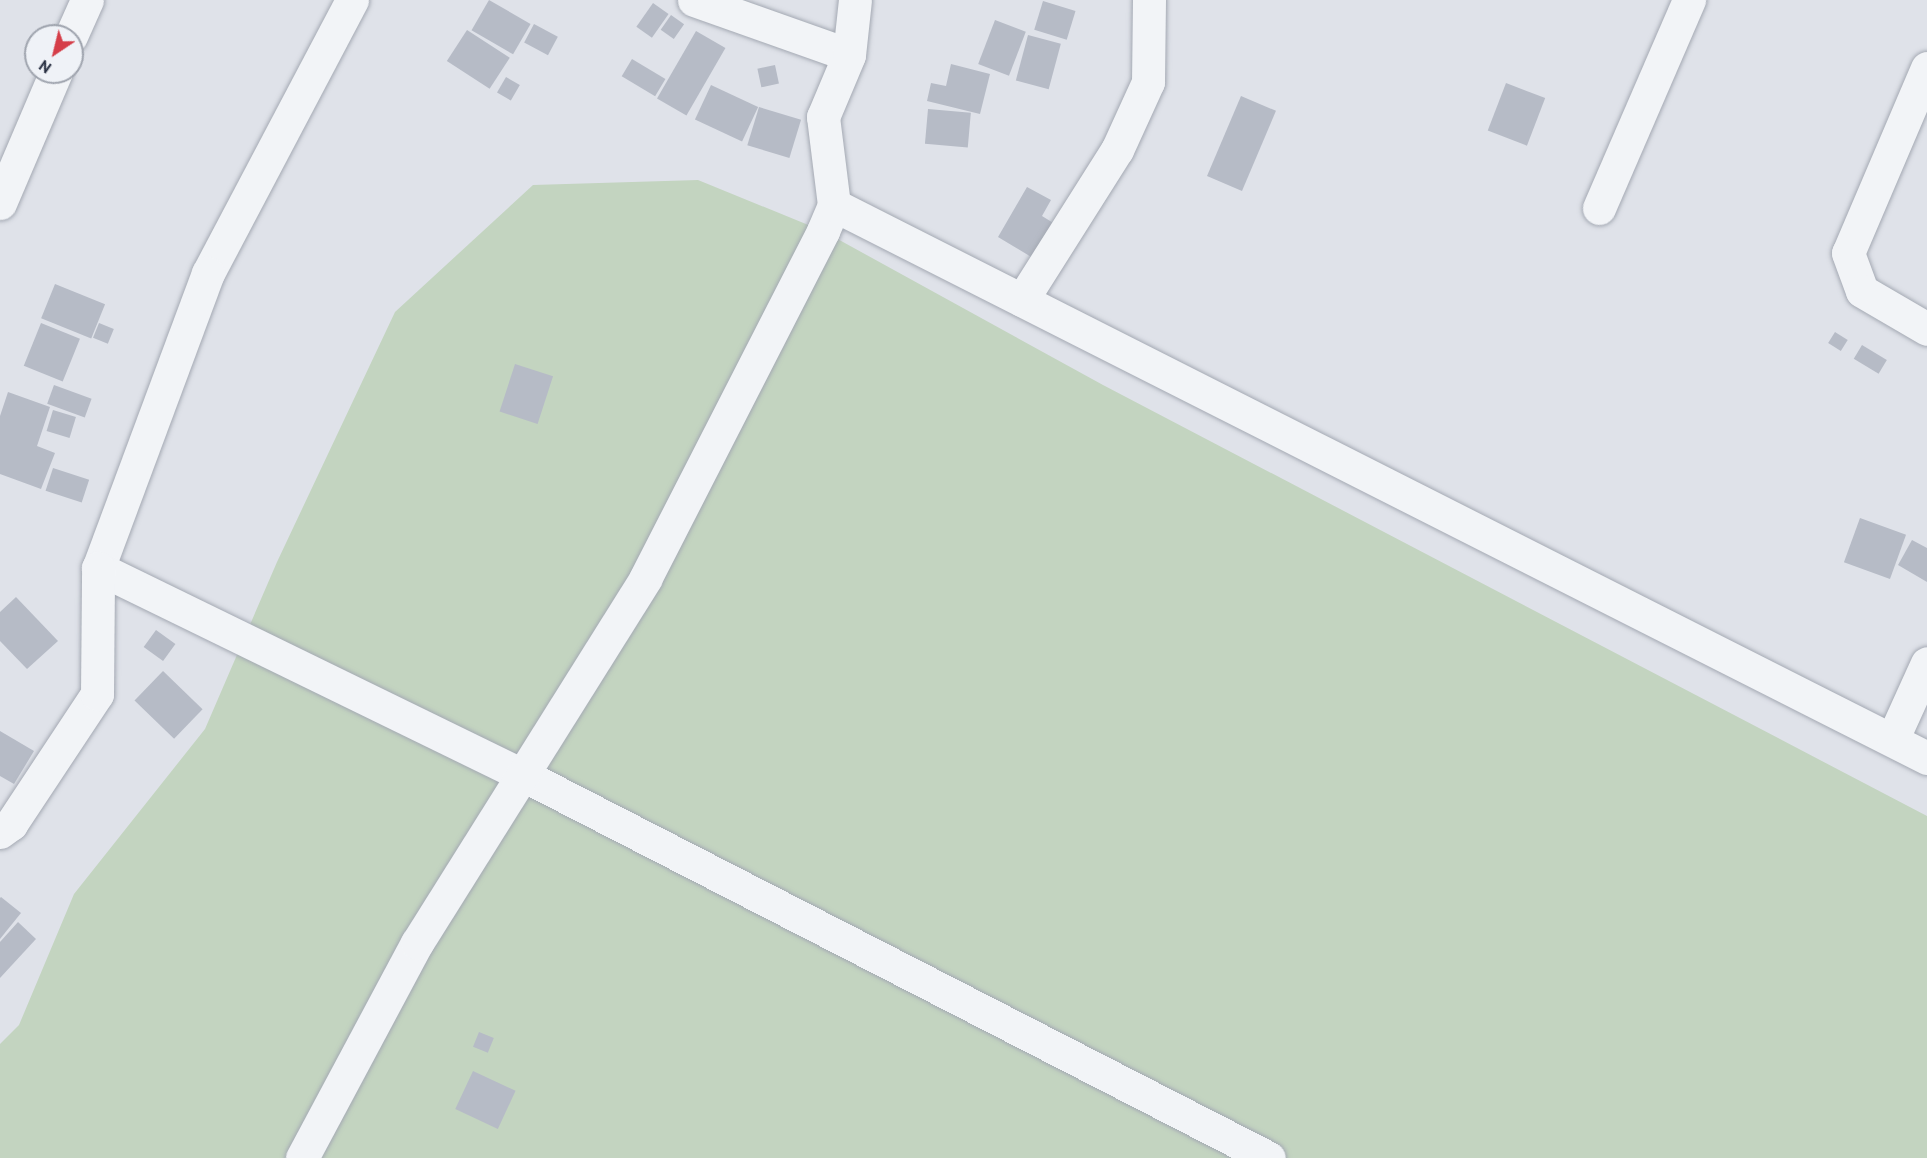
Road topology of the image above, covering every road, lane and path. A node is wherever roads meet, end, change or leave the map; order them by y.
1 (87, 0) edge
2 (352, 0) edge
3 (694, 0) edge
4 (855, 0) edge
5 (1149, 0) edge
6 (1689, 0) edge
7 (76, 24) edge
8 (849, 55) junction
9 (1927, 68) edge
10 (51, 84) edge
11 (0, 203) edge
12 (834, 205) junction
13 (1599, 208) dead end
14 (1022, 300) junction
15 (1927, 329) edge
16 (98, 568) junction
17 (1927, 663) edge
18 (1893, 738) junction
19 (1927, 758) edge
20 (525, 776) junction
21 (0, 832) edge
22 (302, 1158) edge
23 (1269, 1158) edge

1 - 7 street
2 - 16 street
3 - 8 street
4 - 8 street
5 - 14 street
6 - 13 street
8 - 12 street
9 - 15 street
10 - 11 street
12 - 14 street
12 - 20 street
14 - 18 street
16 - 20 street
16 - 21 street
17 - 18 street
18 - 19 street
20 - 22 street
20 - 23 street

